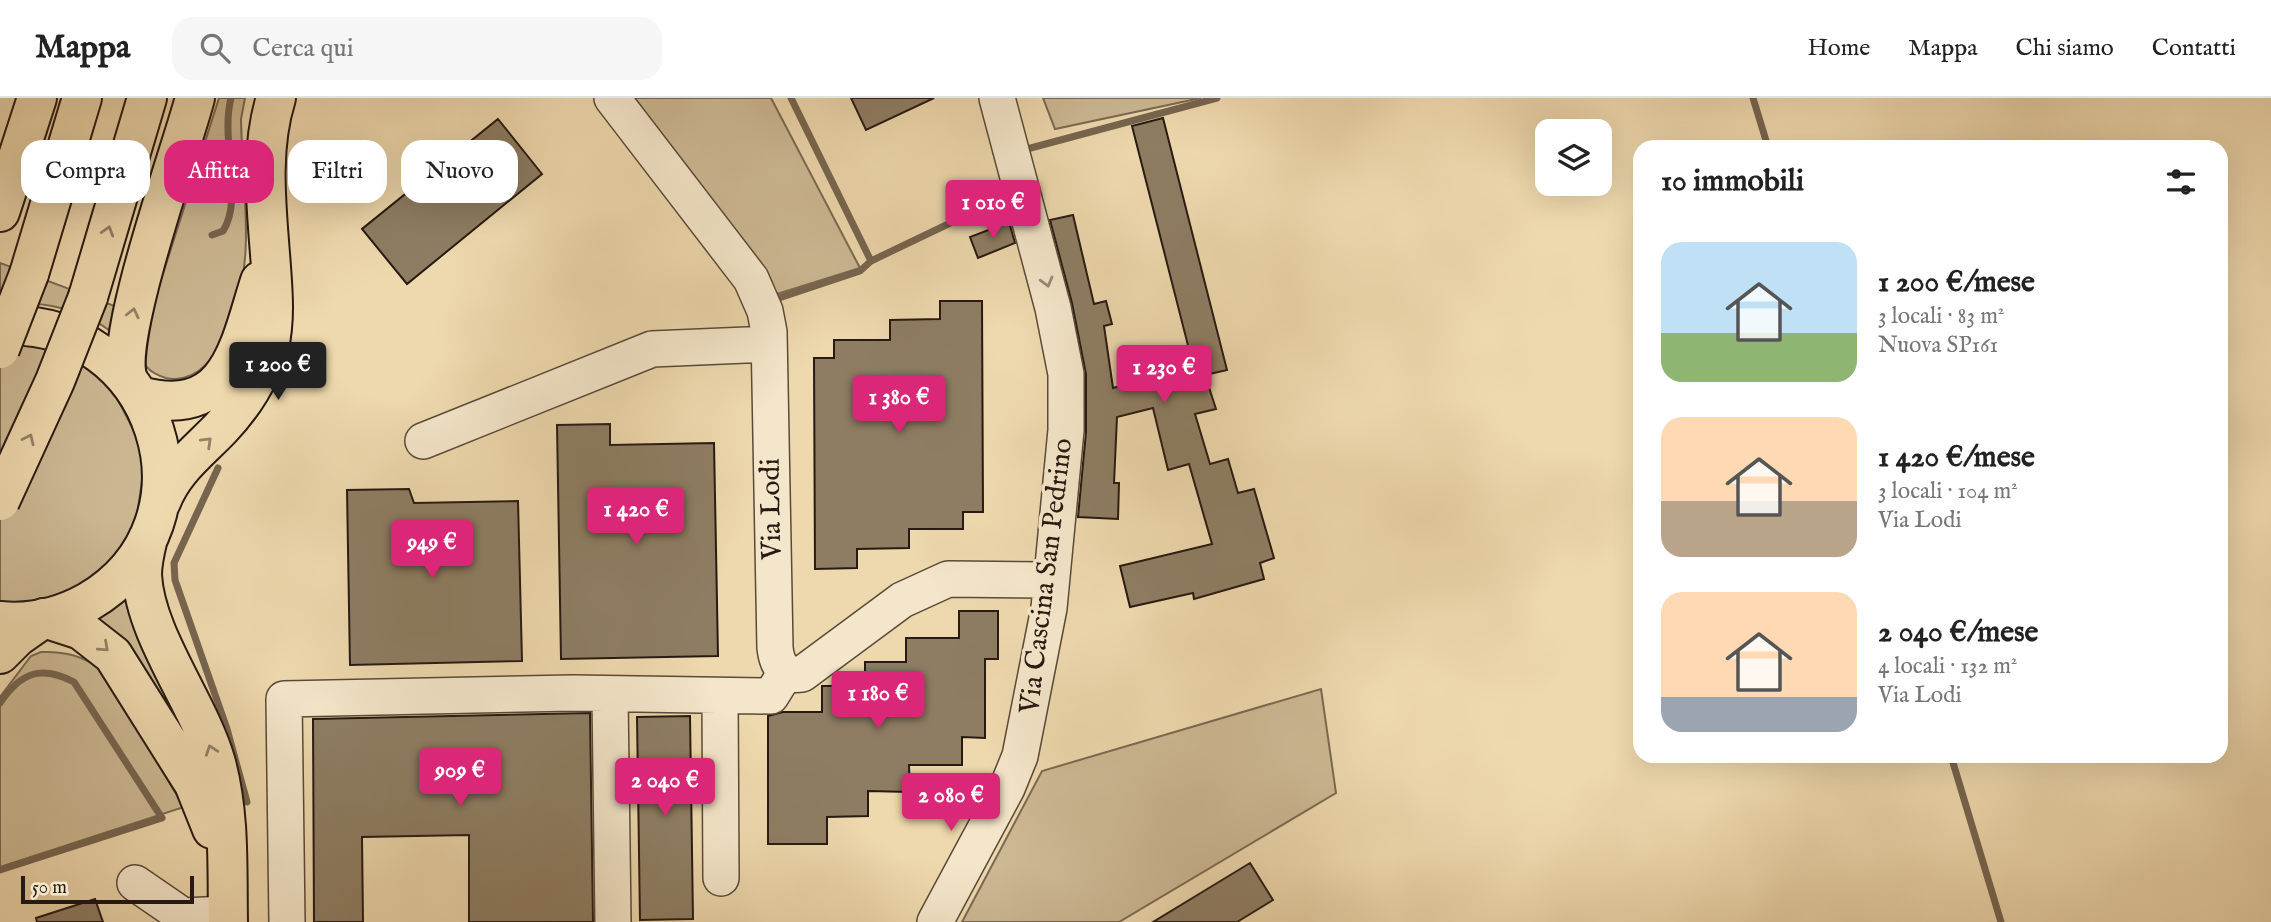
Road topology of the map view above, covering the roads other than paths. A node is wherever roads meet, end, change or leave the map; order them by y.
1 (37, 98) edge
2 (82, 98) edge
3 (147, 98) edge
4 (195, 98) edge
5 (254, 98) edge
6 (276, 98) edge
7 (612, 98) edge
8 (997, 98) edge
9 (256, 140) edge
10 (268, 140) edge
11 (267, 203) edge
12 (0, 212) edge
13 (270, 249) junction
14 (0, 326) edge
15 (769, 344) junction
16 (0, 349) edge
17 (134, 388) junction
18 (423, 441) dead end
19 (0, 501) edge
20 (152, 527) junction
21 (1051, 580) junction
22 (44, 618) junction
23 (0, 621) edge
24 (0, 654) edge
25 (786, 672) junction
26 (610, 696) junction
27 (720, 696) junction
28 (721, 878) dead end
29 (135, 883) dead end
30 (228, 909) edge
31 (287, 922) edge
32 (613, 922) edge
33 (935, 922) edge

1 - 12 main road
2 - 16 main road, bridge
19 -> 3 main road, bridge
17 -> 4 main road
5 - 9 main road
6 - 10 main road
7 - 15 street, Via Lodi
8 -> 21 street, Via Cascina San Pedrino
11 - 13 main road
13 - 17 main road
20 -> 13 main road
14 - 17 main road
15 - 18 street
15 - 25 street, Via Lodi
17 - 20 main road
20 - 22 main road
30 -> 20 main road
21 - 25 street
21 - 33 street, Via Cascina San Pedrino
22 - 23 main road
22 - 24 main road
22 -> 30 main road
25 - 27 street
26 - 27 street
26 - 31 street
26 - 32 street
27 - 28 street
29 - 30 street

